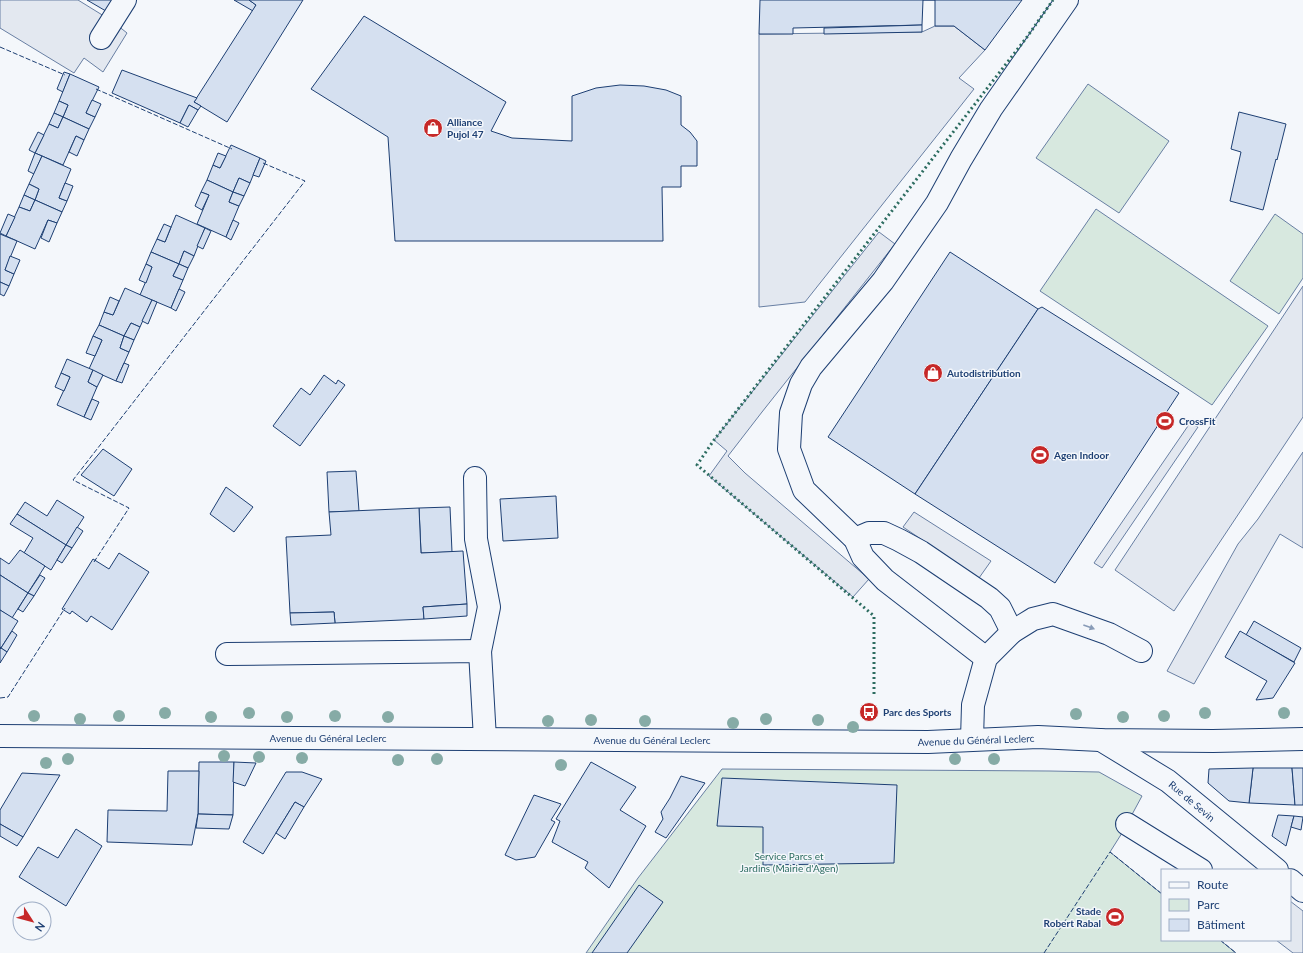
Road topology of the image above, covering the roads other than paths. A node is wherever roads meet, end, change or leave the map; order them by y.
1 (125, 0) edge
2 (1067, 0) edge
3 (101, 38) dead end
4 (475, 478) dead end
5 (854, 538) junction
6 (1012, 632) junction
7 (480, 651) junction
8 (1141, 651) dead end
9 (228, 654) dead end
10 (986, 658) junction
11 (0, 736) edge
12 (485, 739) junction
13 (972, 739) junction
14 (1100, 740) junction
15 (1303, 740) edge
16 (1127, 824) dead end
17 (1199, 869) edge
18 (1276, 869) edge
19 (1291, 881) edge
20 (1303, 891) edge

1 - 3 street
2 - 5 street
4 - 7 street
5 - 6 street
5 - 10 street
6 -> 8 street
6 - 10 street
7 - 9 street
7 - 12 street
10 - 13 street
11 - 12 street, Avenue du Général Leclerc
12 - 13 street, Avenue du Général Leclerc
13 - 14 street, Avenue du Général Leclerc
14 - 15 street, Avenue du Général Leclerc
14 - 18 street, Rue de Sevin
16 - 17 street
19 - 20 street

